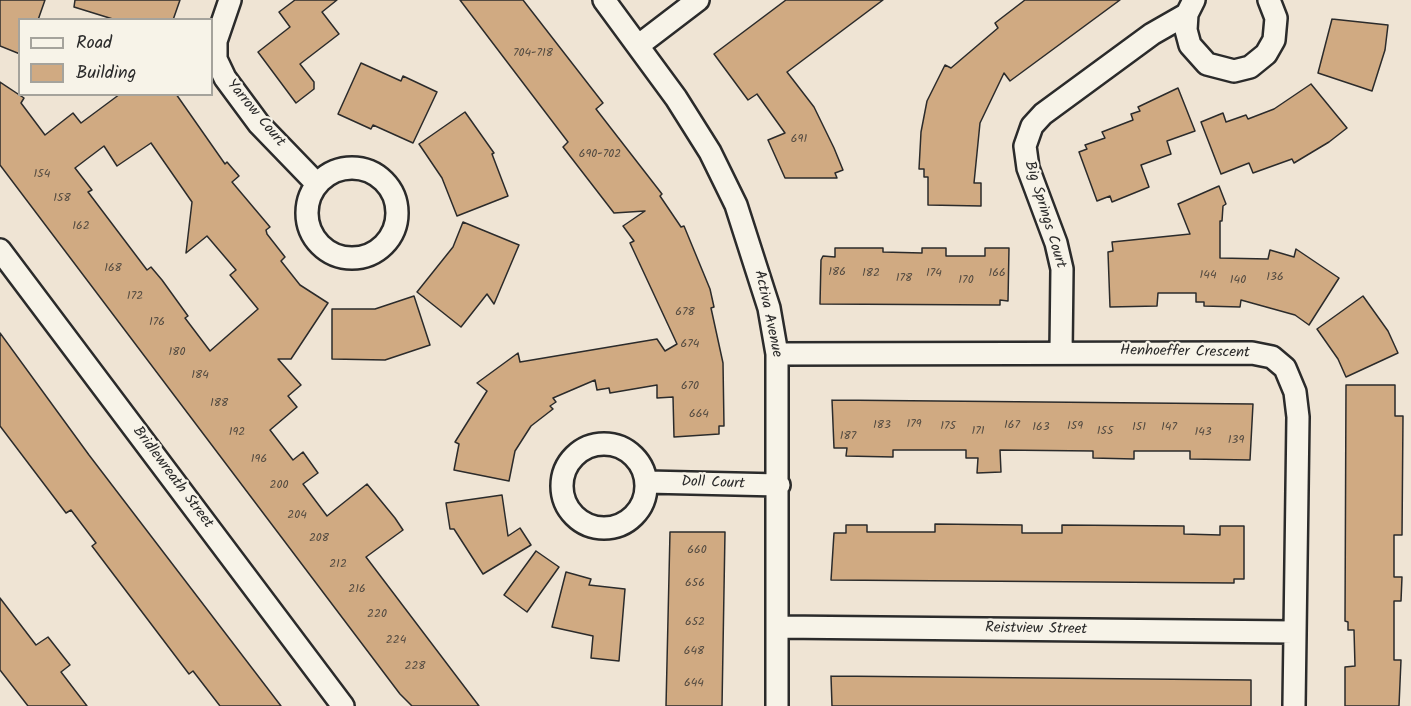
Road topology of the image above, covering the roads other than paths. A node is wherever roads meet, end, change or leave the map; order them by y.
1 (230, 0) edge
2 (604, 0) edge
3 (698, 0) edge
4 (1269, 0) edge
5 (1190, 7) edge
6 (639, 45) junction
7 (317, 184) junction
8 (0, 250) edge
9 (1061, 352) junction
10 (777, 354) junction
11 (646, 482) junction
12 (779, 485) junction
13 (778, 627) junction
14 (1294, 632) junction
15 (343, 706) edge
16 (777, 706) edge
17 (1294, 706) edge

1 - 7 street, Yarrow Court
2 - 6 street, Activa Avenue
3 - 6 street
4 - 5 street, Big Springs Court
5 - 9 street, Big Springs Court
6 - 10 street, Activa Avenue
7 - 7 street
8 - 15 street, Bridlewreath Street
9 - 10 street, Henhoeffer Crescent
9 - 14 street, Henhoeffer Crescent
10 - 12 street, Activa Avenue
11 - 11 street
11 - 12 street, Doll Court
12 - 13 street, Activa Avenue
13 - 14 street, Reistview Street
13 - 16 street, Activa Avenue
14 - 17 street, Henhoeffer Crescent

